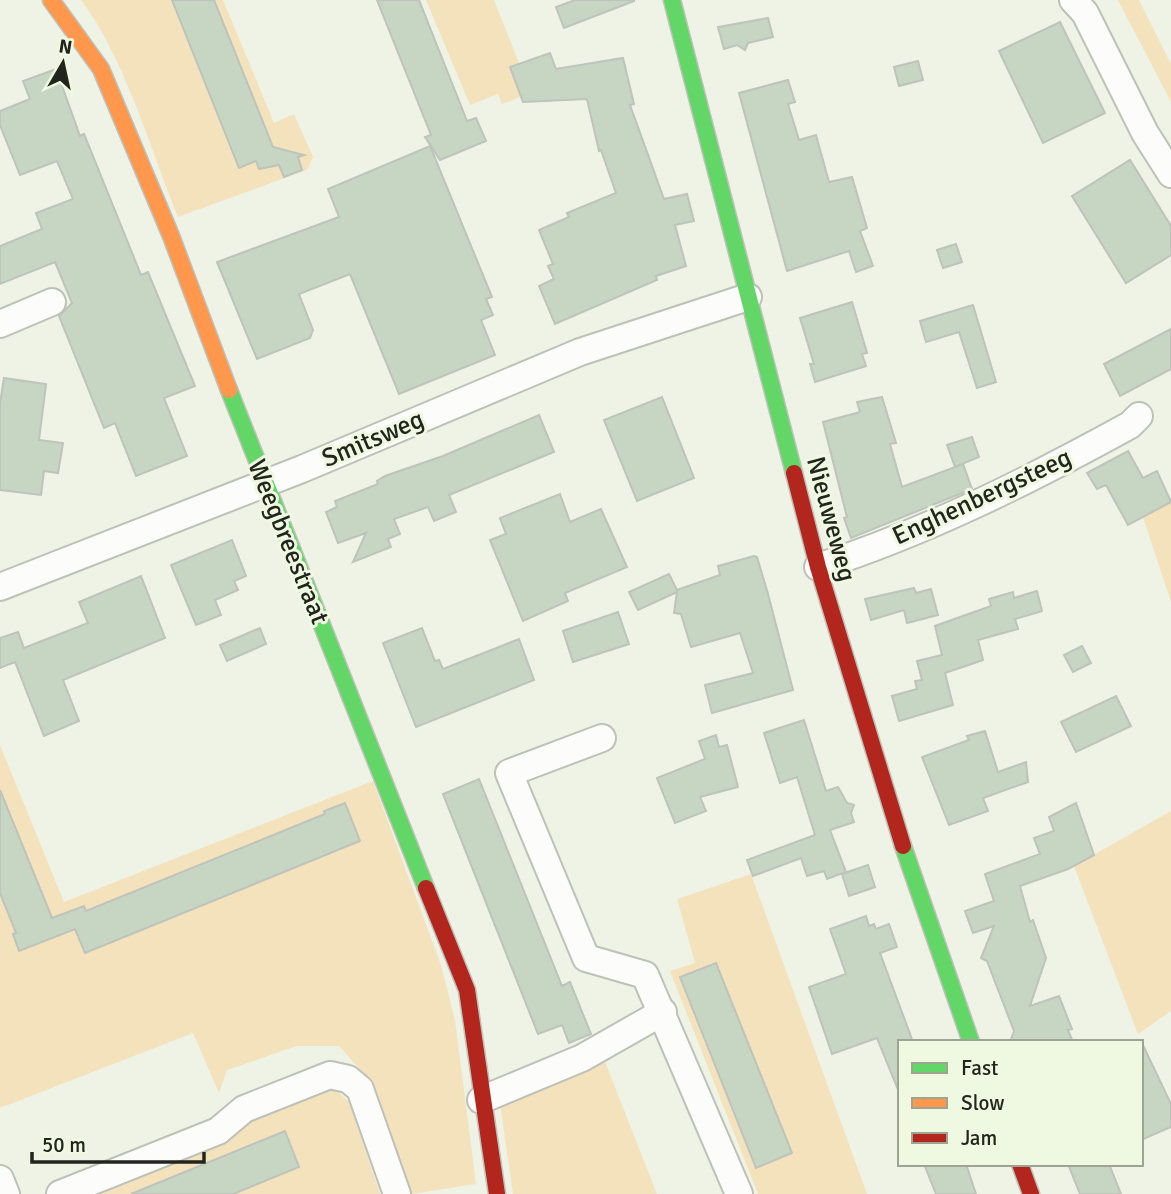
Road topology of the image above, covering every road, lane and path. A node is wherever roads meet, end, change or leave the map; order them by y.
1 (51, 0) edge
2 (672, 0) edge
3 (1073, 0) edge
4 (1171, 174) edge
5 (748, 297) junction
6 (52, 302) dead end
7 (0, 324) edge
8 (1139, 416) dead end
9 (264, 483) junction
10 (818, 567) junction
11 (0, 587) edge
12 (601, 737) dead end
13 (663, 1012) junction
14 (970, 1040) edge
15 (481, 1100) junction
16 (1021, 1166) edge
17 (0, 1179) edge
18 (6, 1194) edge
19 (60, 1194) edge
20 (397, 1194) edge
21 (497, 1194) edge
22 (739, 1194) edge
23 (1031, 1194) edge

1 - 9 street, Weegbreestraat
2 - 5 street, Nieuweweg
3 - 4 street
5 - 9 street, Smitsweg
5 - 10 street, Nieuweweg
6 - 7 street
8 - 10 street, Enghenbergsteeg
9 - 11 street, Smitsweg
9 - 15 street, Weegbreestraat
10 - 14 street, Nieuweweg
12 - 13 street
13 - 15 street
13 - 22 street
15 - 21 street, Weegbreestraat
16 - 23 street
17 - 18 street
19 - 20 street

